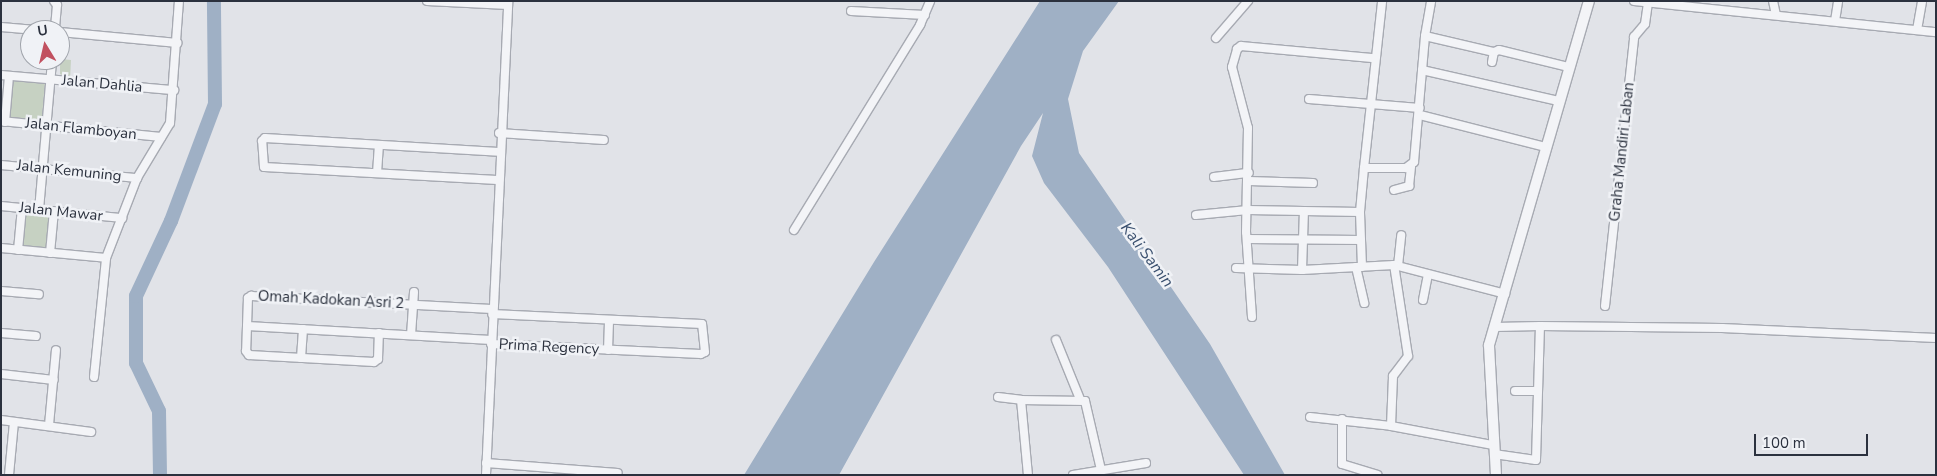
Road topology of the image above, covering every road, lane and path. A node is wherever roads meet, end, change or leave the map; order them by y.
1 (180, 1) edge
2 (427, 1) edge
3 (930, 1) edge
4 (1248, 1) edge
5 (1382, 1) edge
6 (1431, 1) edge
7 (1589, 1) edge
8 (1634, 1) edge
9 (1773, 1) edge
10 (1838, 1) edge
11 (1922, 1) edge
12 (1650, 2) edge
13 (58, 3) edge
14 (508, 3) edge
15 (851, 11) dead end
16 (925, 15) junction
17 (1776, 16) junction
18 (56, 20) edge
19 (1835, 21) junction
20 (1, 26) edge
21 (20, 28) edge
22 (1917, 30) junction
23 (1936, 32) edge
24 (70, 33) edge
25 (1425, 36) junction
26 (1216, 38) dead end
27 (177, 43) junction
28 (1494, 52) junction
29 (1374, 58) junction
30 (1492, 62) dead end
31 (1568, 67) junction
32 (52, 70) edge
33 (1422, 70) junction
34 (5, 76) edge
35 (51, 80) junction
36 (174, 90) junction
37 (1309, 99) dead end
38 (1559, 102) junction
39 (1369, 104) junction
40 (1420, 112) junction
41 (3, 122) edge
42 (46, 125) junction
43 (500, 133) junction
44 (162, 137) junction
45 (604, 140) dead end
46 (379, 145) junction
47 (1546, 147) junction
48 (499, 152) junction
49 (1, 165) edge
50 (1411, 166) junction
51 (1364, 168) junction
52 (42, 169) junction
53 (377, 173) junction
54 (1214, 176) dead end
55 (1249, 177) junction
56 (137, 178) junction
57 (498, 180) junction
58 (1313, 183) dead end
59 (1394, 190) dead end
60 (1, 206) edge
61 (22, 208) junction
62 (39, 210) junction
63 (1248, 210) junction
64 (54, 211) junction
65 (1304, 211) junction
66 (1360, 212) junction
67 (1196, 215) dead end
68 (122, 218) junction
69 (794, 230) dead end
70 (1401, 235) dead end
71 (1247, 239) junction
72 (1302, 240) junction
73 (1361, 240) junction
74 (1, 248) edge
75 (18, 250) junction
76 (50, 253) junction
77 (106, 258) junction
78 (1396, 265) junction
79 (1247, 266) junction
80 (1359, 267) junction
81 (1236, 268) dead end
82 (1302, 270) junction
83 (1428, 274) junction
84 (1, 291) edge
85 (414, 292) dead end
86 (39, 294) dead end
87 (1505, 294) junction
88 (1423, 300) dead end
89 (1364, 303) dead end
90 (413, 304) junction
91 (1606, 306) dead end
92 (492, 311) junction
93 (1252, 317) dead end
94 (609, 320) junction
95 (247, 326) junction
96 (1540, 326) junction
97 (1494, 327) junction
98 (304, 329) junction
99 (1, 333) edge
100 (379, 333) junction
101 (411, 335) junction
102 (36, 336) dead end
103 (1936, 338) edge
104 (1056, 340) dead end
105 (491, 342) junction
106 (56, 350) dead end
107 (608, 350) junction
108 (302, 358) junction
109 (1, 374) edge
110 (94, 376) dead end
111 (54, 380) junction
112 (1515, 391) dead end
113 (1536, 391) junction
114 (998, 397) dead end
115 (1080, 399) junction
116 (1020, 400) junction
117 (1310, 417) dead end
118 (1, 420) edge
119 (1342, 420) junction
120 (14, 422) junction
121 (49, 425) junction
122 (1391, 426) junction
123 (91, 432) dead end
124 (1493, 449) junction
125 (1146, 463) dead end
126 (486, 464) junction
127 (1342, 464) junction
128 (1333, 465) dead end
129 (1101, 470) junction
130 (1112, 472) edge
131 (1356, 472) edge
132 (618, 474) dead end
133 (9, 475) edge
134 (486, 475) edge
135 (1028, 475) edge
136 (1074, 475) edge
137 (1377, 475) edge
138 (1496, 475) edge

1 - 27 street
2 - 14 street
3 - 16 street
4 - 26 street
5 - 29 street
6 - 25 street
7 - 31 street
8 - 12 street
9 - 17 street
10 - 19 street
11 - 22 street
12 - 17 street
12 - 91 street, Graha Mandiri Laban
13 - 18 street
14 - 43 street
15 - 16 street
16 - 69 street
17 - 19 street
19 - 22 street
20 - 21 street
22 - 23 street
24 - 27 street
25 - 28 street
25 - 33 street
27 - 36 street
28 - 30 street
28 - 31 street
29 - 39 street
29 - 55 street
31 - 38 street
32 - 35 street
33 - 38 street
33 - 40 street
34 - 35 street, Jalan Dahlia
34 - 41 street
35 - 36 street, Jalan Dahlia
35 - 42 street
36 - 44 street
37 - 39 street
38 - 47 street
39 - 40 street
39 - 51 street
40 - 47 street
40 - 50 street
41 - 42 street, Jalan Flamboyan
42 - 44 street, Jalan Flamboyan
42 - 52 street
43 - 45 street
43 - 48 street
44 - 56 street
46 - 48 street
46 - 53 street
46 - 53 street
47 - 87 street
48 - 57 street
49 - 52 street, Jalan Kemuning
50 - 51 street
50 - 59 street
51 - 66 street
52 - 56 street, Jalan Kemuning
52 - 62 street
53 - 57 street
54 - 55 street
55 - 58 street
55 - 63 street
56 - 68 street
57 - 92 street
60 - 61 street, Jalan Mawar
61 - 62 street, Jalan Mawar
61 - 75 street
62 - 64 street, Jalan Mawar
63 - 65 street
63 - 67 street
63 - 71 street
64 - 68 street, Jalan Mawar
64 - 76 street
65 - 66 street
65 - 72 street
66 - 73 street
68 - 77 street
70 - 78 street
71 - 72 street
71 - 79 street
72 - 73 street
72 - 82 street
73 - 80 street
74 - 75 street
75 - 76 street
76 - 77 street
77 - 110 street
78 - 80 street
78 - 83 street
78 - 122 street
79 - 81 street
79 - 82 street
79 - 93 street
80 - 82 street
80 - 89 street
83 - 87 street
83 - 88 street
84 - 86 street
85 - 90 street, Omah Kadokan Asri 2
87 - 97 street
90 - 92 street, Omah Kadokan Asri 2
90 - 95 street, Omah Kadokan Asri 2
90 - 101 street, Omah Kadokan Asri 2
92 - 94 street, Prima Regency
92 - 105 street
94 - 107 street, Prima Regency
94 - 107 street, Prima Regency
95 - 98 street, Omah Kadokan Asri 2
95 - 108 street, Omah Kadokan Asri 2
96 - 97 street
96 - 103 street
96 - 113 street
97 - 124 street
98 - 100 street, Omah Kadokan Asri 2
98 - 108 street, Omah Kadokan Asri 2
99 - 102 street
100 - 101 street, Omah Kadokan Asri 2
100 - 108 street, Omah Kadokan Asri 2
101 - 105 street, Omah Kadokan Asri 2
104 - 115 street
105 - 107 street, Prima Regency
105 - 126 street
106 - 111 street
109 - 111 street
111 - 121 street
112 - 113 street
113 - 124 street
114 - 116 street
115 - 116 street
115 - 129 street
116 - 135 street
117 - 119 street
118 - 120 street
119 - 122 street
119 - 127 street
120 - 121 street
120 - 133 street
121 - 123 street
122 - 124 street
124 - 138 street
125 - 130 street
126 - 132 street
126 - 134 street
127 - 128 street
127 - 131 street
129 - 130 street
129 - 136 street
131 - 137 street

